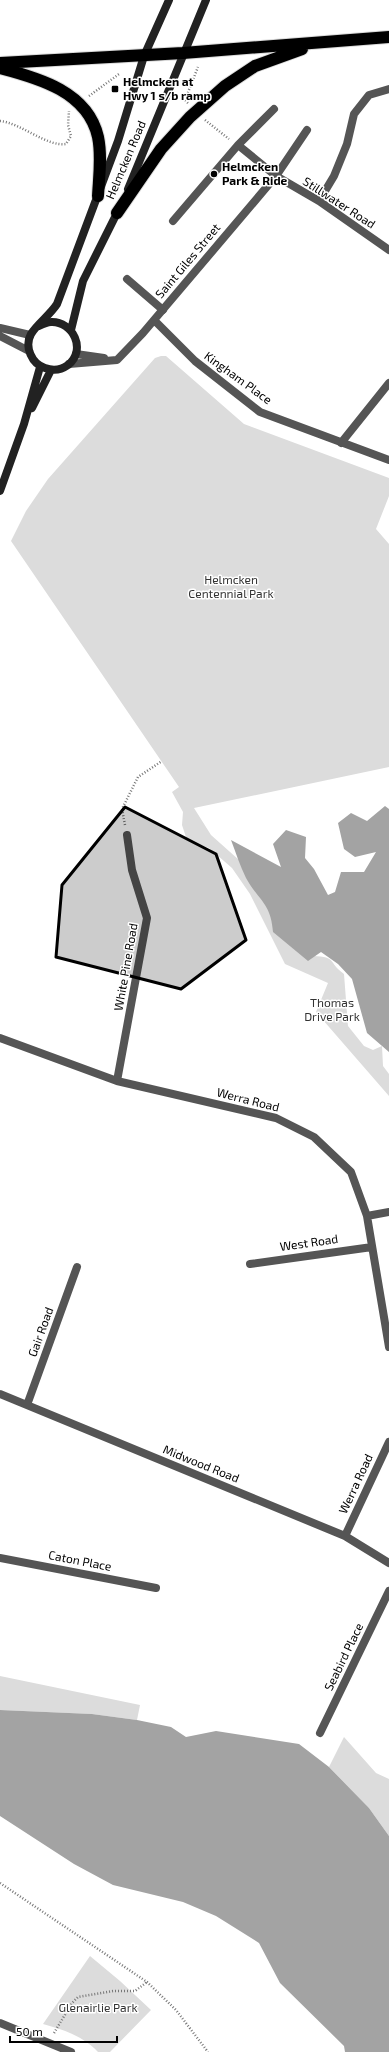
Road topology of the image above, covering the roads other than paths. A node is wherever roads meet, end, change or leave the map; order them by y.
1 (169, 0) edge
2 (206, 0) edge
3 (389, 37) edge
4 (314, 44) junction
5 (183, 53) junction
6 (144, 56) junction
7 (0, 63) edge
8 (0, 68) edge
9 (389, 89) edge
10 (274, 109) dead end
11 (307, 130) dead end
12 (238, 145) junction
13 (276, 176) junction
14 (98, 196) junction
15 (319, 201) junction
16 (117, 213) junction
17 (173, 221) dead end
18 (389, 250) edge
19 (127, 279) dead end
20 (163, 310) junction
21 (154, 320) junction
22 (39, 326) junction
23 (0, 328) edge
24 (71, 330) junction
25 (30, 335) junction
26 (0, 336) edge
27 (29, 351) junction
28 (76, 354) junction
29 (117, 360) junction
30 (69, 364) junction
31 (40, 367) junction
32 (51, 370) junction
33 (389, 383) edge
34 (24, 424) junction
35 (342, 443) junction
36 (389, 460) edge
37 (0, 491) edge
38 (127, 835) road end
39 (0, 1038) edge
40 (117, 1080) junction
41 (389, 1212) edge
42 (366, 1216) junction
43 (372, 1247) junction
44 (250, 1264) dead end
45 (78, 1267) dead end
46 (389, 1347) edge
47 (0, 1394) edge
48 (27, 1405) junction
49 (389, 1442) edge
50 (345, 1536) junction
51 (0, 1558) edge
52 (389, 1563) edge
53 (156, 1588) dead end
54 (389, 1591) edge
55 (320, 1733) dead end
56 (0, 2023) edge
57 (71, 2052) edge

1 - 6 main road, Helmcken Road
2 - 5 main road, Helmcken Road
3 - 4 highway
4 - 5 highway
4 - 16 highway
5 - 6 highway
5 - 16 main road, Helmcken Road
6 - 7 highway
6 - 14 main road, Helmcken Road
8 - 14 highway
9 - 15 street
10 - 12 street
11 - 13 street, Saint Giles Street
12 - 13 street, Stillwater Road
12 - 17 street
13 - 15 street, Stillwater Road
13 - 20 street, Saint Giles Street
14 - 22 main road, Helmcken Road
15 - 18 street, Stillwater Road
16 - 24 main road, Helmcken Road
19 - 20 street
20 - 21 street, Saint Giles Street
21 - 29 street, Saint Giles Street
21 - 35 street, Kingham Place
22 - 24 main road
22 - 25 main road
23 - 25 street
24 - 28 main road
25 - 27 main road
26 - 27 street
27 - 31 main road
28 - 29 street
28 - 30 main road
29 - 30 street
30 - 32 main road
31 - 32 main road
31 - 34 main road
32 - 34 main road
33 - 35 street
34 - 37 main road
35 - 36 street, Kingham Place
38 - 40 street, White Pine Road
39 - 40 street, Werra Road
40 - 42 street, Werra Road
41 - 42 street
42 - 43 street, Werra Road
43 - 44 street, West Road
43 - 46 street, Werra Road
45 - 48 street, Gair Road
47 - 48 street, Midwood Road
48 - 50 street, Midwood Road
49 - 50 street, Werra Road
50 - 52 street, Midwood Road
51 - 53 street, Caton Place
54 - 55 street, Seabird Place
56 - 57 street

